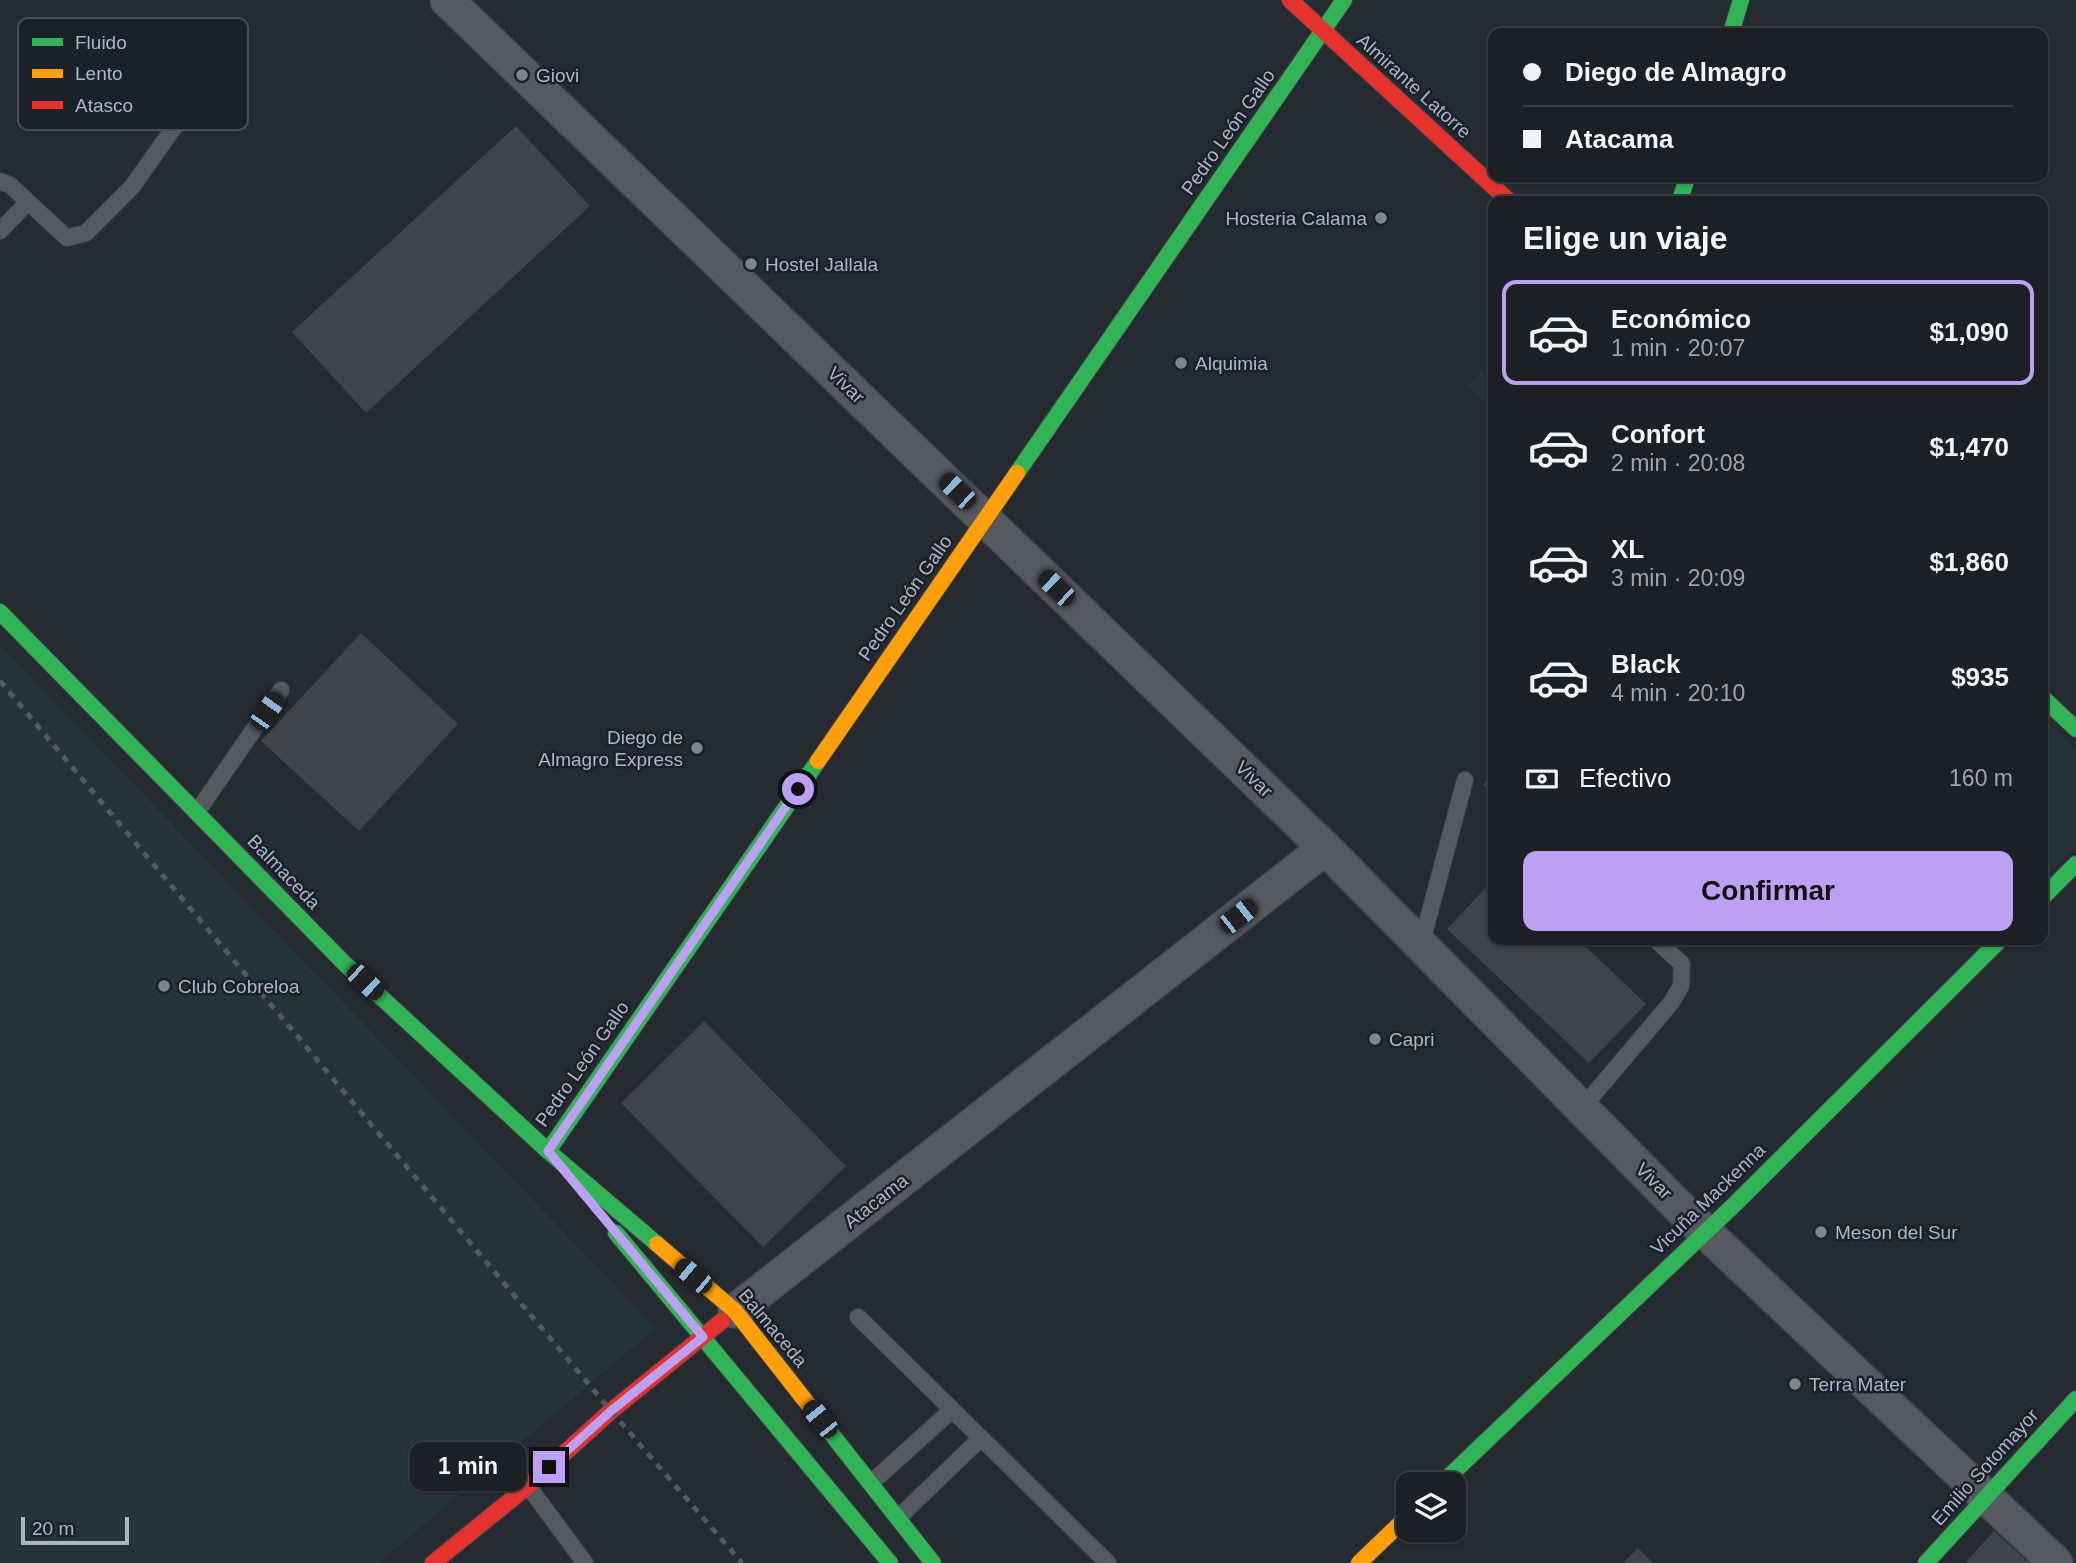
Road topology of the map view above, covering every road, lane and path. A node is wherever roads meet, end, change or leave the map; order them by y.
1 (447, 0) edge
2 (1290, 0) edge
3 (1345, 0) edge
4 (1741, 0) edge
5 (1733, 28) edge
6 (1323, 31) junction
7 (172, 130) edge
8 (0, 181) edge
9 (1488, 182) edge
10 (1488, 182) edge
11 (1504, 196) edge
12 (28, 202) junction
13 (0, 231) edge
14 (985, 518) junction
15 (0, 612) edge
16 (281, 690) dead end
17 (2048, 703) edge
18 (2076, 729) edge
19 (1465, 780) dead end
20 (197, 812) junction
21 (1325, 848) junction
22 (2076, 864) edge
23 (2048, 892) edge
24 (1421, 945) junction
25 (1661, 945) edge
26 (1995, 945) edge
27 (1582, 1108) junction
28 (548, 1151) junction
29 (1706, 1231) junction
30 (735, 1311) junction
31 (858, 1317) dead end
32 (703, 1337) junction
33 (2076, 1399) edge
34 (952, 1410) junction
35 (981, 1438) junction
36 (1454, 1472) edge
37 (871, 1483) junction
38 (528, 1486) junction
39 (1986, 1498) junction
40 (898, 1518) junction
41 (1396, 1527) edge
42 (433, 1563) edge
43 (585, 1563) edge
44 (890, 1563) edge
45 (933, 1563) edge
46 (1108, 1563) edge
47 (1359, 1563) edge
48 (1926, 1563) edge
49 (2056, 1563) edge

1 - 14 street, Vivar
2 - 6 main road, Almirante Latorre
3 - 6 main road, Pedro León Gallo
4 - 5 main road
6 - 9 main road, Almirante Latorre
6 - 14 main road, Pedro León Gallo
7 - 12 lane
8 - 12 lane
10 - 11 main road, Almirante Latorre
12 - 13 lane
14 - 21 street, Vivar
14 - 28 main road, Pedro León Gallo
15 - 20 main road, Balmaceda
16 - 20 lane
17 - 18 main road
19 - 24 lane
20 - 28 main road, Balmaceda
21 - 24 street, Vivar
21 - 30 street, Atacama
22 - 23 main road
24 - 27 street, Vivar
25 - 27 lane
26 - 29 main road, Vicuña Mackenna
27 - 29 street, Vivar
28 - 30 main road, Balmaceda
28 - 32 main road, Balmaceda
29 - 36 main road, Vicuña Mackenna
29 - 39 street, Vivar
30 - 32 main road, Atacama
30 - 37 main road, Balmaceda
31 - 34 lane
32 - 38 main road, Atacama
32 - 44 main road, Balmaceda
33 - 39 main road, Emilio Sotomayor
34 - 35 lane
34 - 37 lane
35 - 40 lane
35 - 46 lane
37 - 40 main road, Balmaceda
38 - 42 main road, Atacama
38 - 43 lane
39 - 48 main road, Emilio Sotomayor
39 - 49 street, Vivar
40 - 45 main road, Balmaceda
41 - 47 main road

